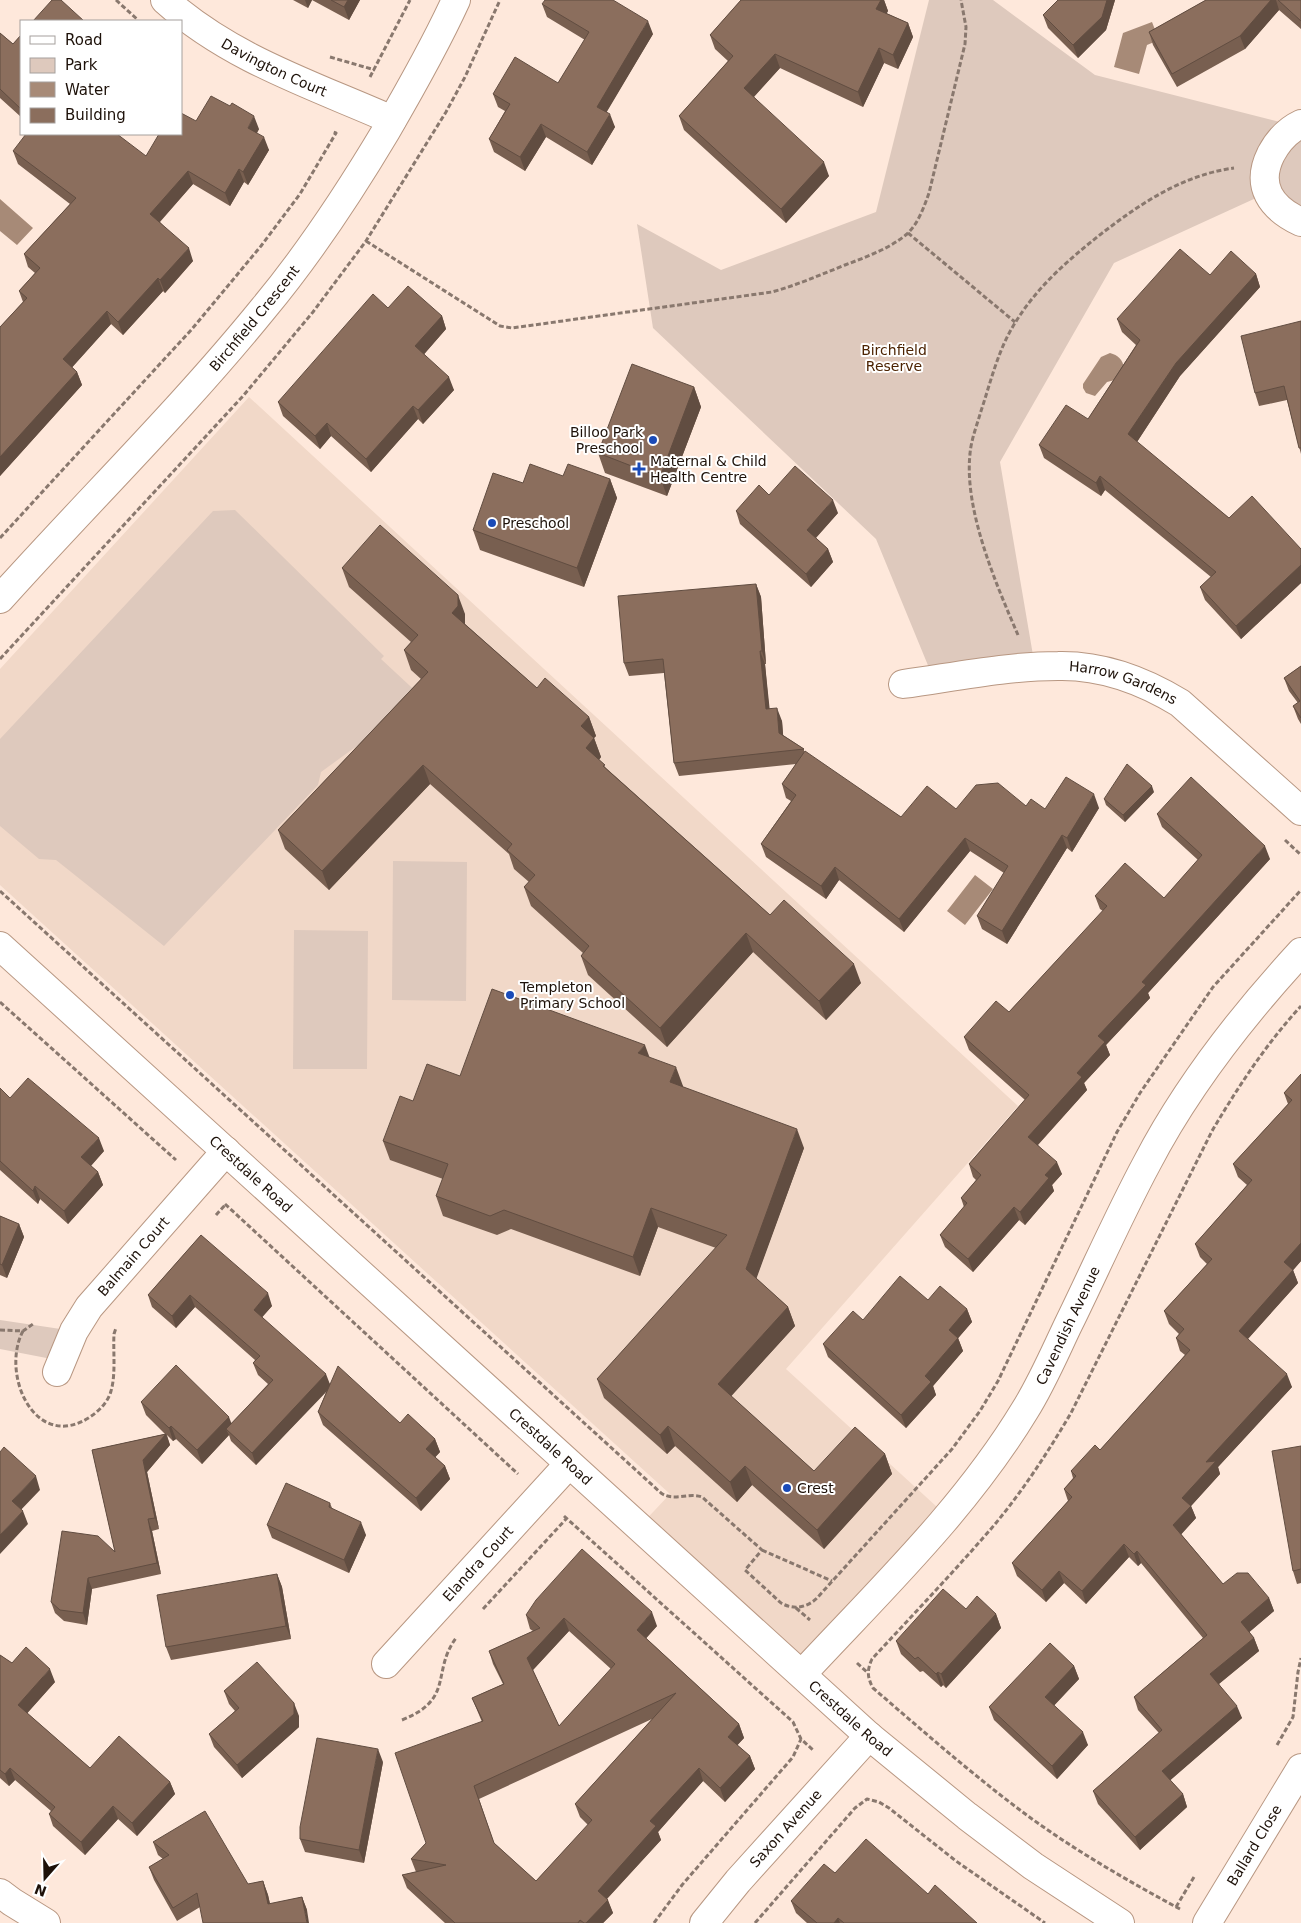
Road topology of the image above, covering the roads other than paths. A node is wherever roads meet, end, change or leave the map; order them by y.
1 (165, 0) edge
2 (456, 0) edge
3 (392, 120) junction
4 (1301, 124) edge
5 (1301, 222) edge
6 (0, 599) edge
7 (903, 684) dead end
8 (1301, 811) edge
9 (0, 946) edge
10 (1301, 952) edge
11 (226, 1151) junction
12 (57, 1372) dead end
13 (569, 1464) junction
14 (386, 1664) dead end
15 (802, 1674) junction
16 (869, 1736) junction
17 (1301, 1768) edge
18 (0, 1893) edge
19 (46, 1923) edge
20 (704, 1923) edge
21 (1120, 1923) edge
22 (1207, 1923) edge

1 - 3 street, Davington Court
2 - 3 street, Birchfield Crescent
3 - 6 street, Birchfield Crescent
4 - 5 street
7 - 8 street, Harrow Gardens
9 - 11 street, Crestdale Road
10 - 15 street, Cavendish Avenue
11 - 12 street, Balmain Court
11 - 13 street, Crestdale Road
13 - 14 street, Elandra Court
13 - 15 street, Crestdale Road
15 - 16 street, Crestdale Road
16 - 20 street, Saxon Avenue
16 - 21 street, Crestdale Road
17 - 22 street, Ballard Close
18 - 19 street

